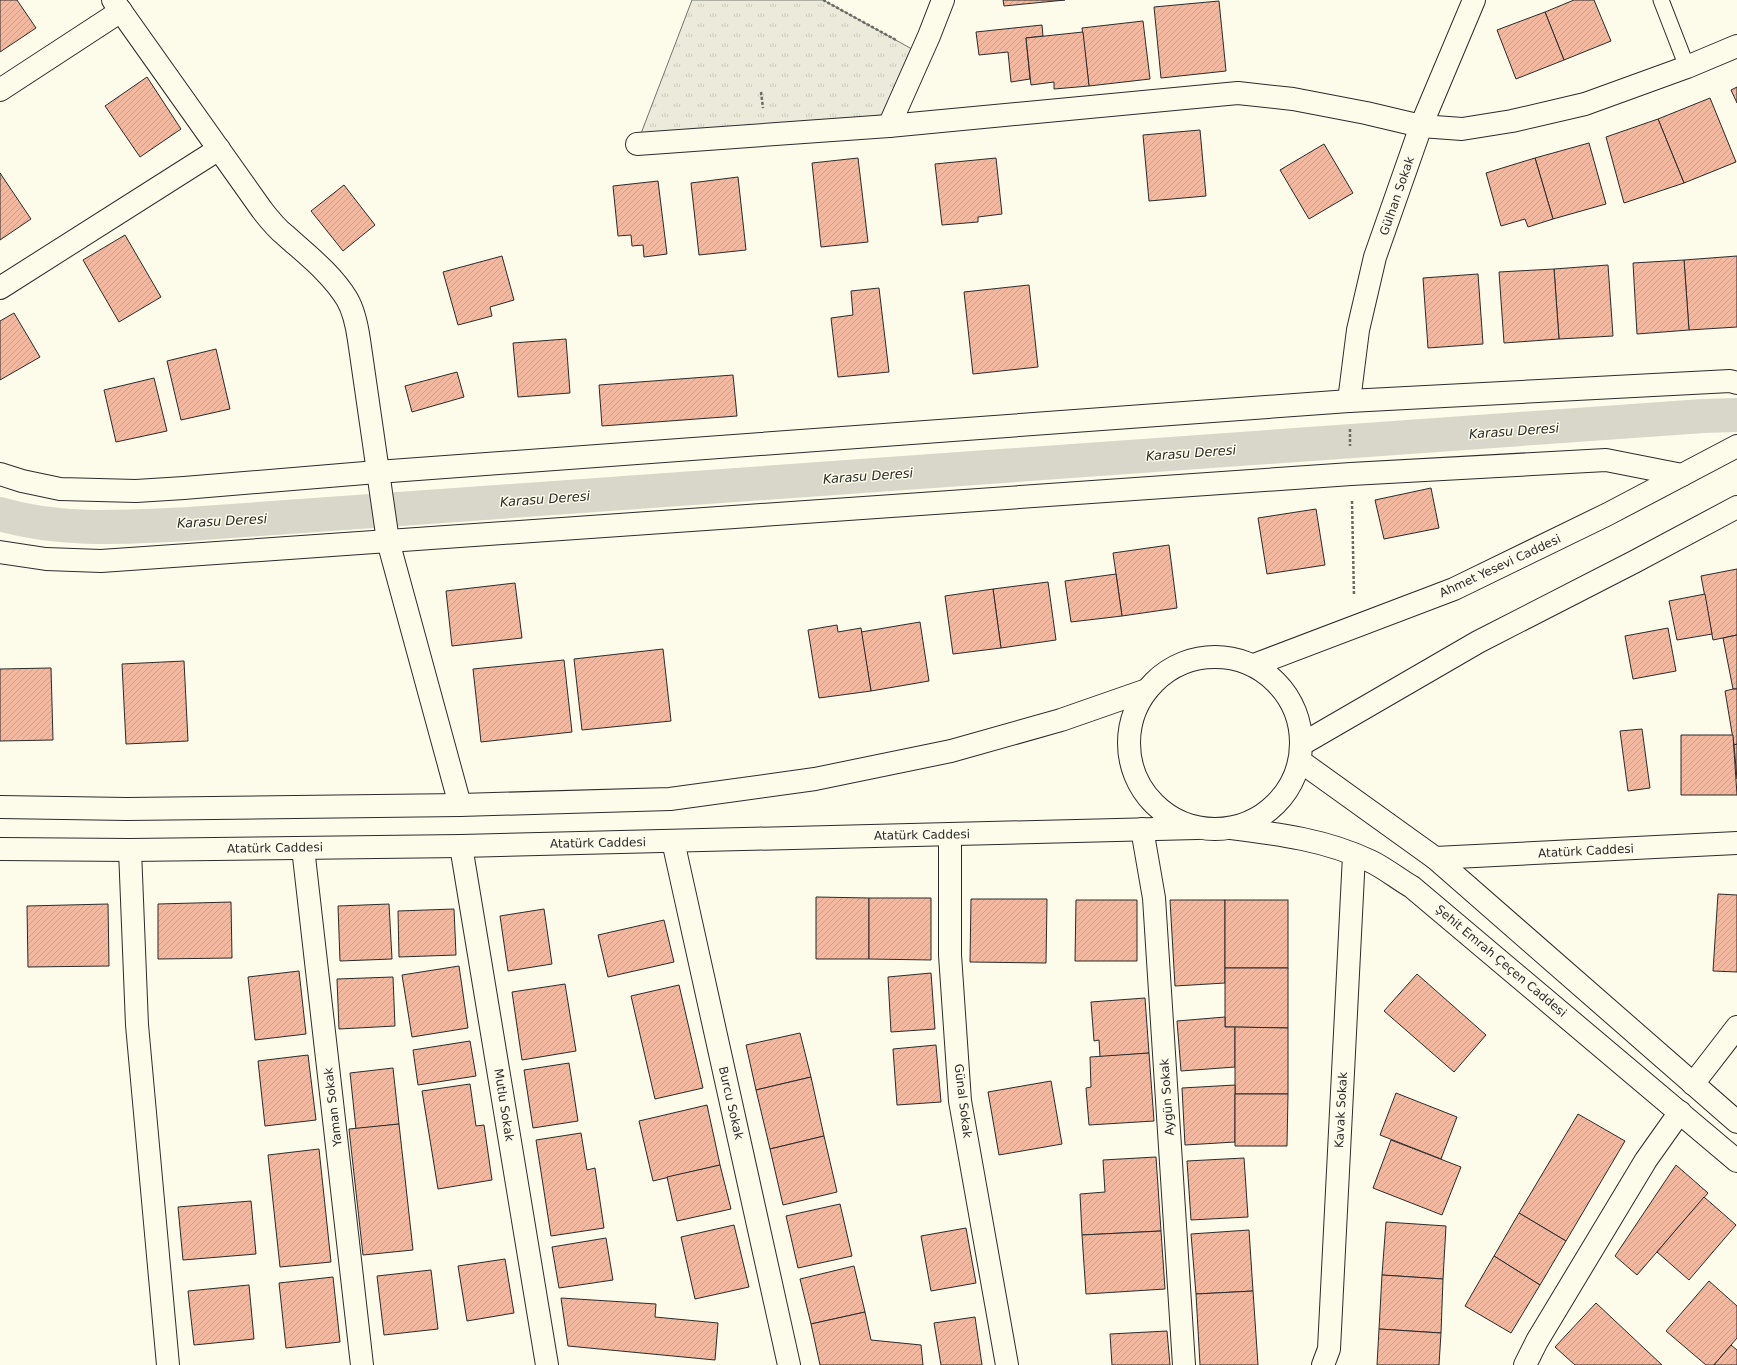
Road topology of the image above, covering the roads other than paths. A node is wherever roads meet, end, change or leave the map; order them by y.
1 (943, 0) edge
2 (1474, 0) edge
3 (1661, 0) edge
4 (117, 5) edge
5 (1737, 46) edge
6 (1687, 67) junction
7 (0, 90) edge
8 (889, 126) junction
9 (1421, 126) junction
10 (637, 144) dead end
11 (219, 149) junction
12 (0, 288) edge
13 (1737, 383) edge
14 (1349, 402) junction
15 (1737, 446) edge
16 (377, 472) junction
17 (0, 474) edge
18 (1682, 475) junction
19 (1736, 510) edge
20 (388, 541) junction
21 (0, 552) edge
22 (1254, 666) junction
23 (1147, 690) junction
24 (1301, 753) junction
25 (460, 804) junction
26 (0, 807) edge
27 (1197, 828) junction
28 (1230, 828) junction
29 (1142, 829) junction
30 (950, 834) junction
31 (673, 841) junction
32 (1737, 843) edge
33 (461, 846) junction
34 (303, 848) junction
35 (0, 849) edge
36 (130, 850) junction
37 (1354, 855) junction
38 (1434, 858) junction
39 (1737, 1027) edge
40 (1693, 1084) junction
41 (1680, 1112) junction
42 (1737, 1122) edge
43 (1737, 1161) edge
44 (168, 1365) edge
45 (362, 1365) edge
46 (547, 1365) edge
47 (789, 1365) edge
48 (1008, 1365) edge
49 (1184, 1365) edge
50 (1323, 1365) edge
51 (1525, 1365) edge

1 - 8 main road
2 - 9 main road, Gülhan Sokak
3 - 6 lane
4 - 7 main road
4 - 11 main road
5 - 6 main road
6 - 9 main road
8 - 9 main road
8 - 10 main road
9 - 14 main road, Gülhan Sokak
11 - 12 main road
11 - 16 main road
13 - 14 main road
14 - 16 main road
15 - 18 main road, Ahmet Yesevi Caddesi
16 - 17 main road
16 - 20 main road
18 - 20 main road
18 - 22 main road, Ahmet Yesevi Caddesi
19 - 24 main road
20 - 21 main road
20 - 25 main road
22 - 23 main road, Atatürk Caddesi
22 - 24 main road, Atatürk Caddesi
23 - 25 main road, Atatürk Caddesi
23 - 27 main road, Atatürk Caddesi
24 - 28 main road, Atatürk Caddesi
24 - 38 main road
25 - 26 main road, Atatürk Caddesi
27 - 28 main road, Atatürk Caddesi
27 - 29 main road, Atatürk Caddesi
28 - 37 main road, Şehit Emrah Çeçen Caddesi
29 - 30 main road, Atatürk Caddesi
29 - 49 main road, Aygün Sokak
30 - 31 main road, Atatürk Caddesi
30 - 48 main road, Günal Sokak
31 - 33 main road, Atatürk Caddesi
31 - 47 main road, Burcu Sokak
32 - 38 main road, Atatürk Caddesi
33 - 34 main road, Atatürk Caddesi
33 - 46 main road, Mutlu Sokak
34 - 36 main road, Atatürk Caddesi
34 - 45 main road, Yaman Sokak
35 - 36 main road, Atatürk Caddesi
36 - 44 main road
37 - 41 main road, Şehit Emrah Çeçen Caddesi
37 - 50 main road, Kavak Sokak
38 - 40 main road
39 - 40 main road
40 - 42 main road
41 - 43 main road, Şehit Emrah Çeçen Caddesi
41 - 51 main road

